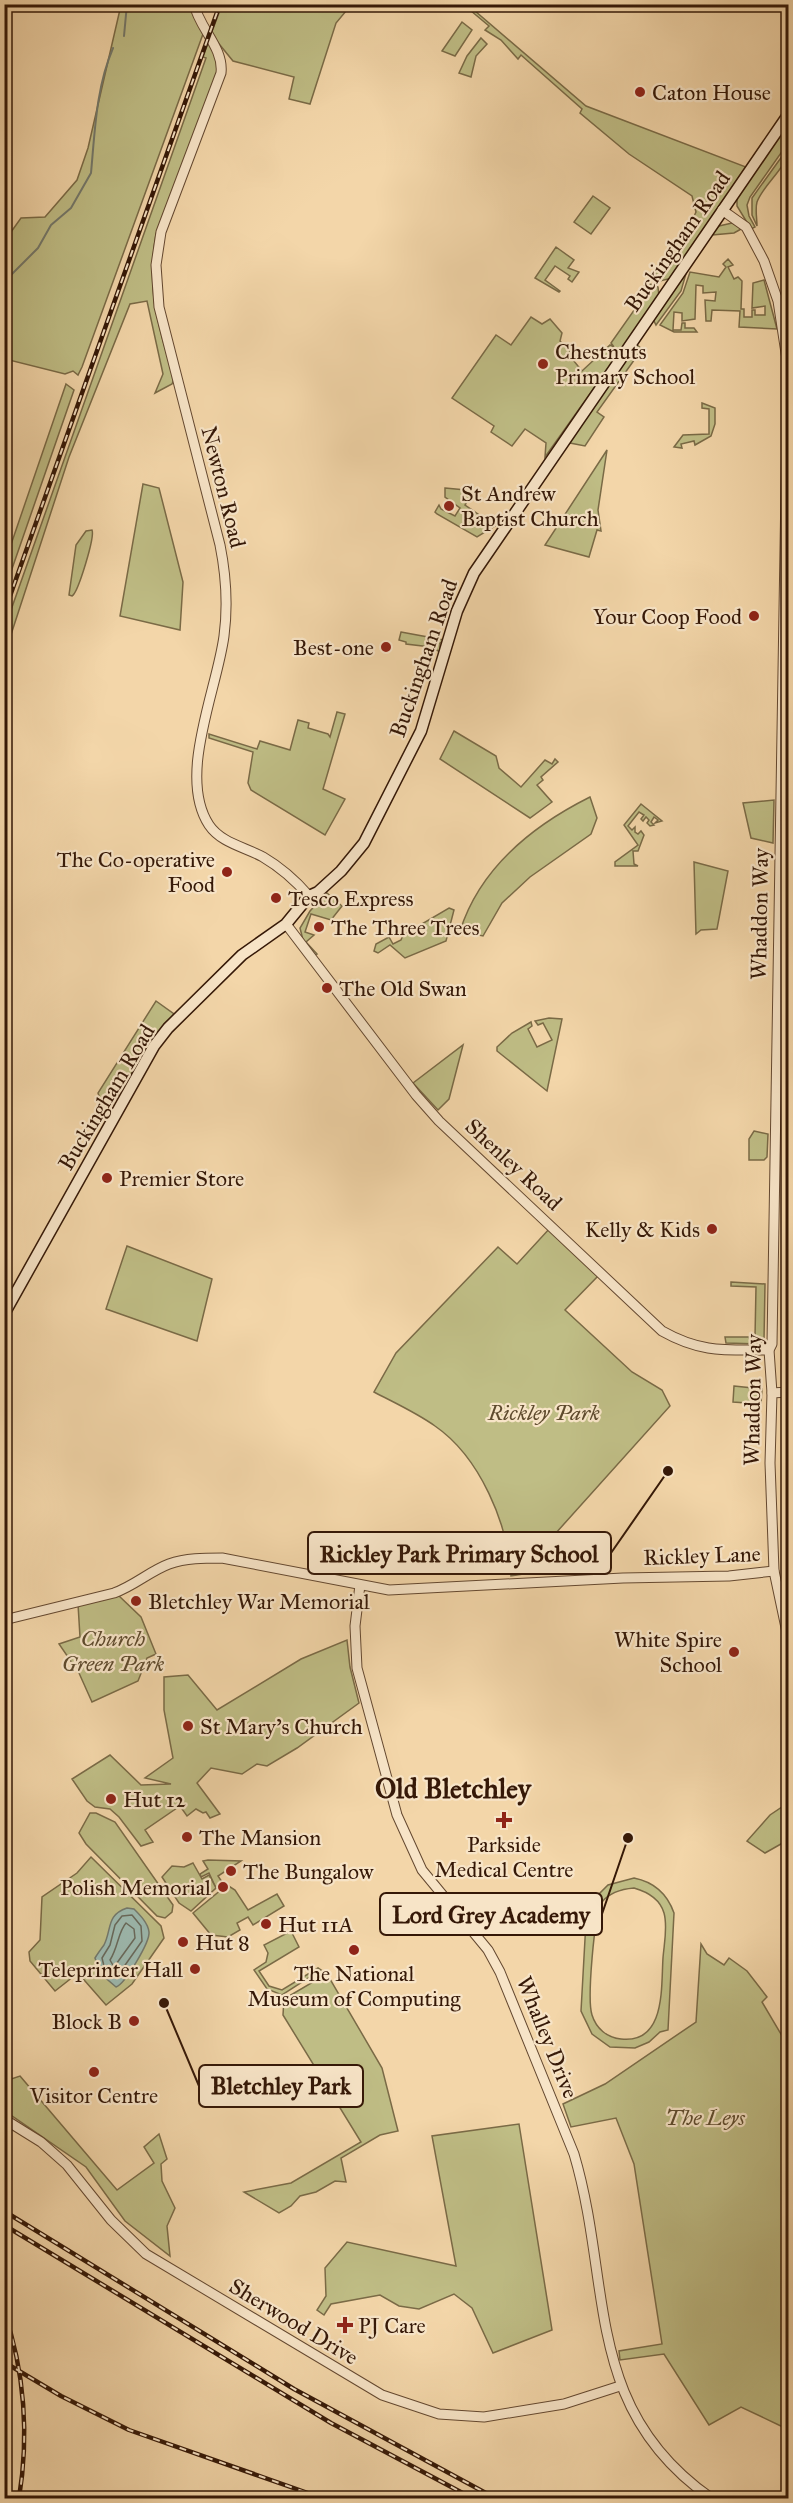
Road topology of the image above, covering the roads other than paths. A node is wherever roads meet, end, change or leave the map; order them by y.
1 (194, 4) edge
2 (789, 115) edge
3 (722, 210) junction
4 (786, 644) edge
5 (309, 896) junction
6 (286, 924) junction
7 (4, 1314) edge
8 (769, 1350) junction
9 (789, 1392) edge
10 (772, 1393) junction
11 (774, 1571) junction
12 (360, 1585) junction
13 (4, 1620) edge
14 (789, 1637) edge
15 (4, 2120) edge
16 (620, 2386) junction
17 (711, 2499) edge

1 - 5 street, Newton Road
2 - 3 main road, Buckingham Road
3 - 4 street, Whaddon Way
3 - 5 main road, Buckingham Road
4 - 8 street, Whaddon Way
5 - 6 main road, Buckingham Road
6 - 7 main road, Buckingham Road
6 - 8 street, Shenley Road
8 - 10 street, Whaddon Way
9 - 10 street
10 - 11 street, Whaddon Way
11 - 12 street, Rickley Lane
11 - 14 street, Whaddon Way
12 - 13 street, Rickley Lane
12 - 16 street, Whalley Drive
15 - 16 street, Sherwood Drive
16 - 17 street, Whalley Drive

